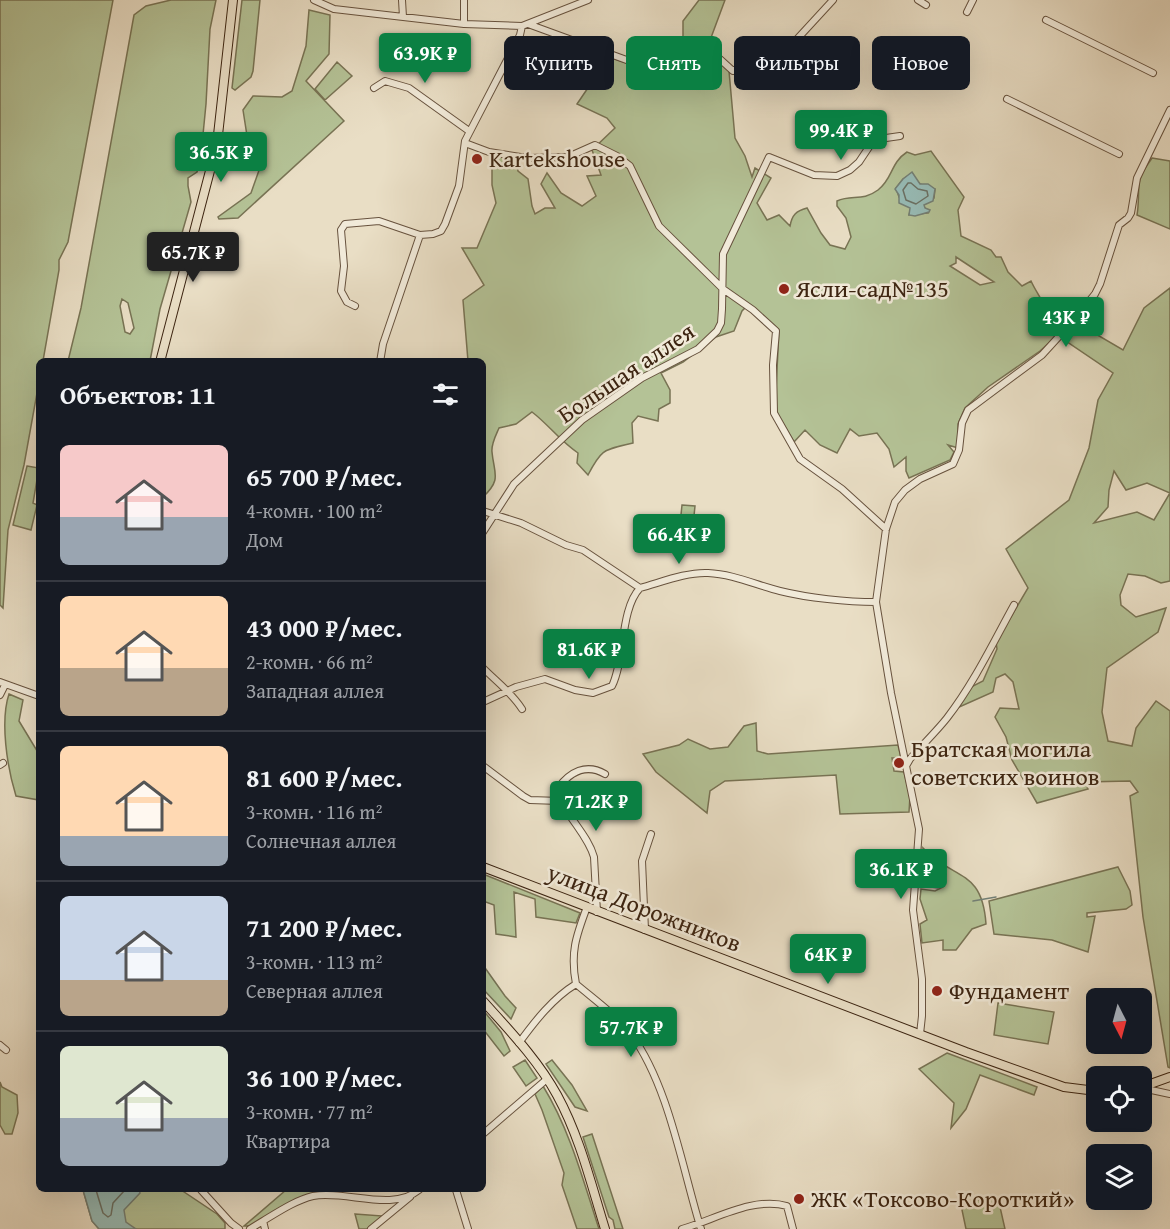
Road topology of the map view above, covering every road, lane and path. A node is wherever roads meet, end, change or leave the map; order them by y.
1 (233, 0) edge
2 (314, 0) edge
3 (402, 0) edge
4 (464, 0) edge
5 (588, 0) edge
6 (833, 0) edge
7 (918, 0) edge
8 (973, 0) edge
9 (926, 5) dead end
10 (967, 12) dead end
11 (403, 17) junction
12 (1046, 20) dead end
13 (464, 24) junction
14 (525, 25) junction
15 (1153, 73) dead end
16 (374, 88) dead end
17 (1007, 99) dead end
18 (1170, 111) edge
19 (469, 131) junction
20 (900, 136) dead end
21 (465, 143) junction
22 (1119, 154) dead end
23 (420, 236) junction
24 (723, 289) junction
25 (355, 306) dead end
26 (161, 358) edge
27 (381, 358) edge
28 (486, 512) edge
29 (495, 516) junction
30 (486, 528) edge
31 (885, 529) junction
32 (640, 588) junction
33 (876, 602) junction
34 (1014, 605) dead end
35 (486, 671) edge
36 (3, 684) edge
37 (507, 692) junction
38 (0, 695) edge
39 (36, 695) edge
40 (486, 701) edge
41 (522, 710) dead end
42 (905, 767) junction
43 (486, 768) edge
44 (605, 774) dead end
45 (560, 801) junction
46 (651, 834) dead end
47 (486, 868) edge
48 (587, 908) junction
49 (597, 912) junction
50 (645, 930) junction
51 (576, 984) junction
52 (486, 1004) edge
53 (920, 1034) junction
54 (519, 1043) junction
55 (0, 1044) edge
56 (6, 1050) dead end
57 (1168, 1078) edge
58 (547, 1079) junction
59 (1152, 1084) edge
60 (1086, 1090) edge
61 (1152, 1090) edge
62 (1169, 1094) edge
63 (486, 1131) edge
64 (203, 1192) edge
65 (342, 1192) edge
66 (416, 1192) edge
67 (457, 1192) edge
68 (410, 1197) junction
69 (263, 1221) junction
70 (700, 1226) edge
71 (239, 1229) edge
72 (249, 1229) edge
73 (265, 1229) edge
74 (371, 1229) edge
75 (468, 1229) edge
76 (605, 1229) edge
77 (682, 1229) edge
78 (794, 1229) edge

1 - 26 main road
2 - 11 street
3 - 11 street
4 - 13 street
5 - 14 street
6 - 14 street
7 - 9 street
8 - 10 street
11 - 13 street
12 - 15 street
13 - 14 street
14 - 19 street
16 - 19 street
17 - 22 street
18 - 31 street
19 - 21 street
20 - 24 street, Большая аллея
21 - 23 street
21 - 24 street
23 - 25 street
23 - 27 street
24 - 29 street, Большая аллея
24 - 31 street
28 - 29 street
29 - 30 street, Большая аллея
29 - 32 street
31 - 33 street
32 - 33 street
32 - 37 street
33 - 42 street
34 - 42 street
35 - 37 street
36 - 38 street
36 - 39 street
37 - 40 street
37 - 41 street
42 - 53 street
43 - 45 street
44 - 45 street
45 - 49 street
46 - 50 street
47 - 48 main road, улица Дорожников
48 - 49 main road, улица Дорожников
48 - 51 street
49 - 50 main road, улица Дорожников
50 - 53 main road, улица Дорожников
51 - 54 street
51 - 70 street
52 - 54 main road
53 - 60 main road, улица Дорожников
54 - 58 main road
55 - 56 street
57 - 59 main road
57 - 62 street
58 - 63 street
58 - 76 main road
61 - 62 street
64 - 71 street
65 - 68 street
65 - 69 street
66 - 68 street
67 - 75 street
68 - 74 street
69 - 72 street
69 - 73 street
70 - 77 street
70 - 78 street

